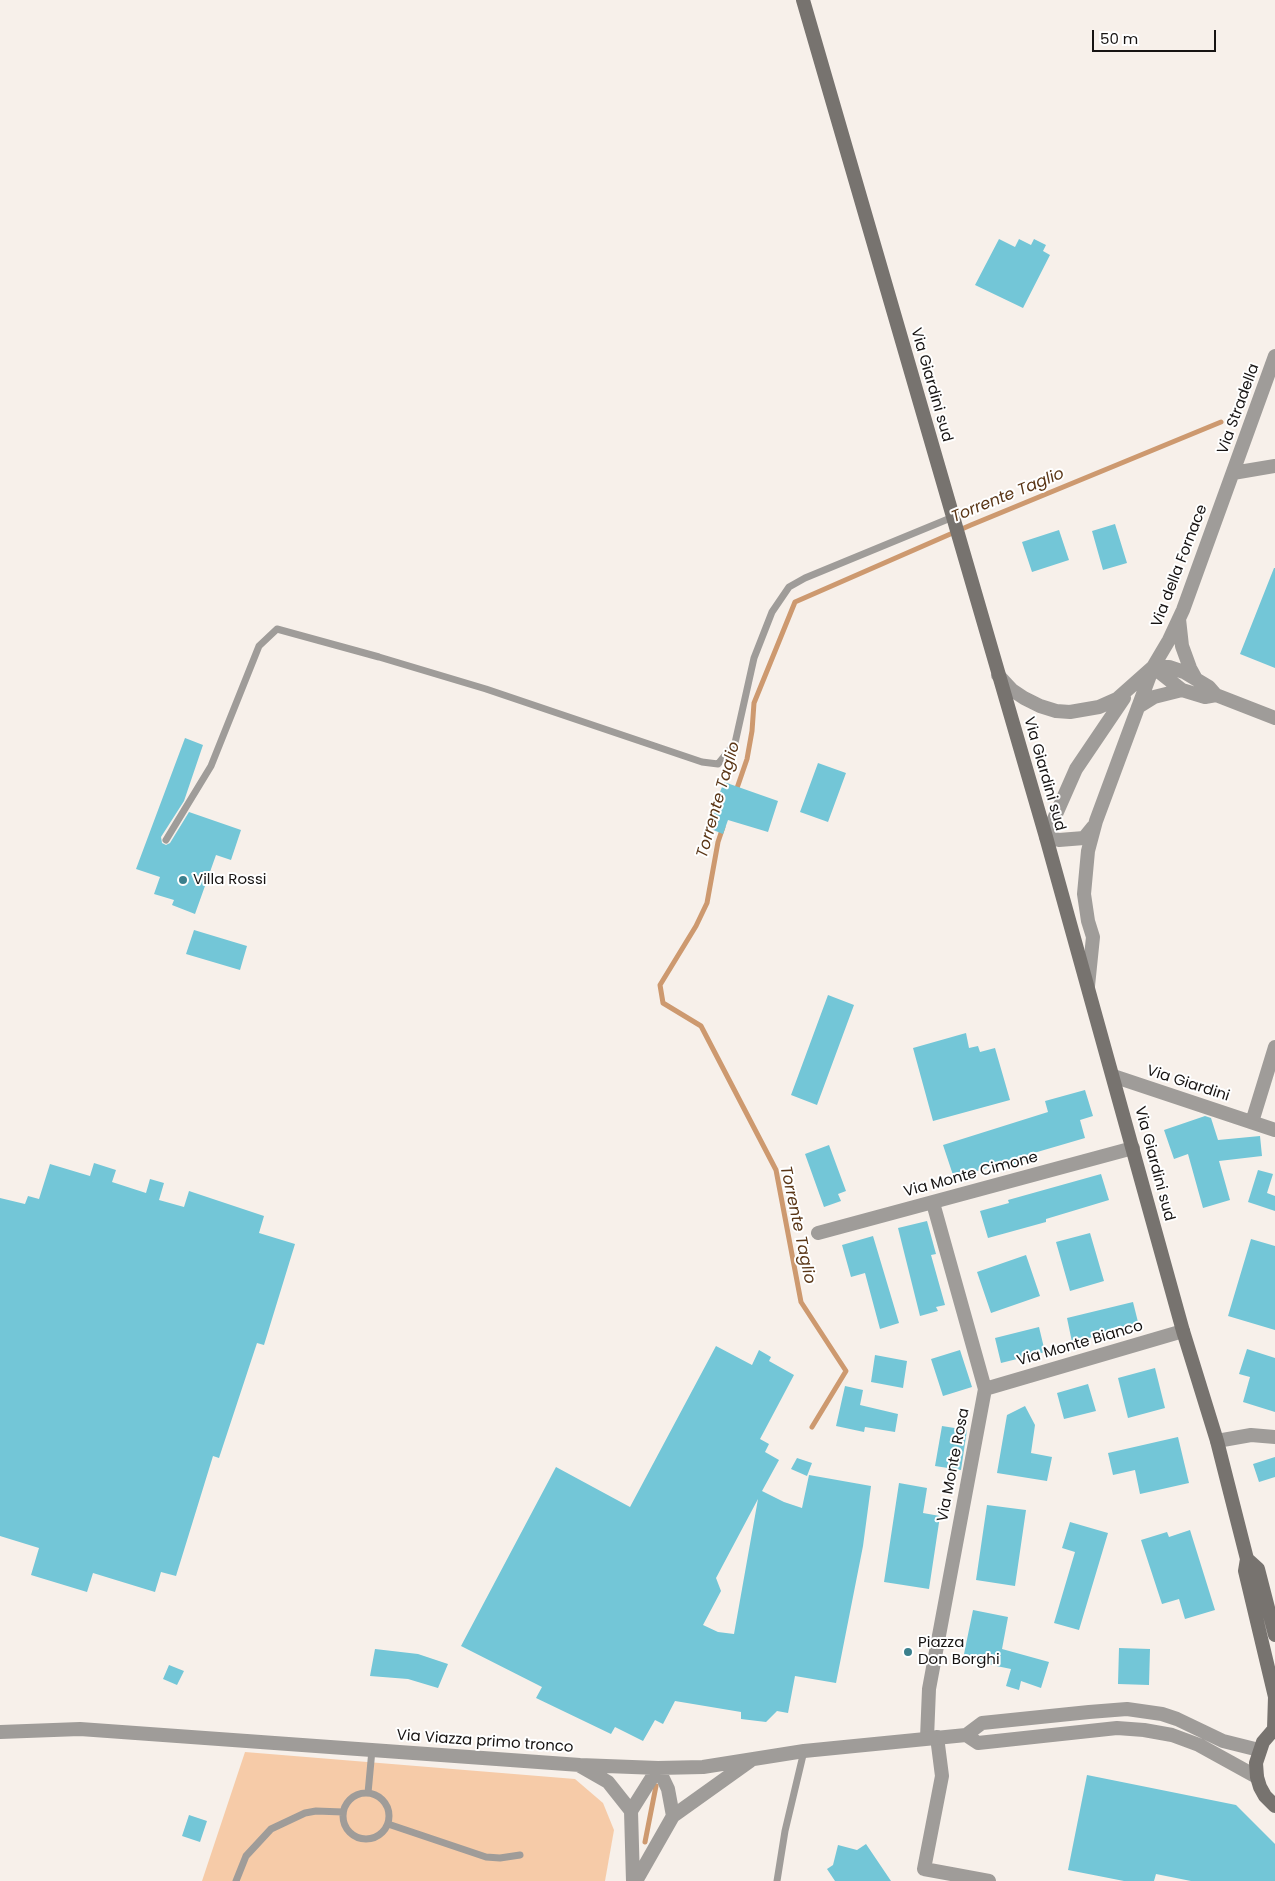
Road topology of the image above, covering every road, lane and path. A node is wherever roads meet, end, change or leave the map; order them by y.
1 (803, 0) edge
2 (1275, 356) edge
3 (1269, 388) edge
4 (1275, 466) edge
5 (1233, 473) junction
6 (955, 525) junction
7 (1179, 618) junction
8 (1153, 667) junction
9 (998, 675) junction
10 (1196, 680) junction
11 (1135, 684) junction
12 (1182, 690) junction
13 (1216, 695) junction
14 (1138, 707) junction
15 (1275, 718) edge
16 (1096, 822) junction
17 (1046, 837) junction
18 (166, 840) dead end
19 (1088, 986) junction
20 (1275, 1047) edge
21 (1113, 1076) junction
22 (1252, 1122) junction
23 (1275, 1130) edge
24 (1132, 1148) junction
25 (933, 1202) junction
26 (818, 1232) dead end
27 (1183, 1331) junction
28 (985, 1389) junction
29 (1275, 1436) edge
30 (1217, 1441) junction
31 (1246, 1559) junction
32 (1275, 1635) edge
33 (1275, 1729) edge
34 (0, 1732) edge
35 (966, 1735) junction
36 (932, 1738) junction
37 (372, 1750) junction
38 (1259, 1750) junction
39 (804, 1751) junction
40 (752, 1760) junction
41 (580, 1765) junction
42 (658, 1768) junction
43 (1256, 1777) junction
44 (368, 1793) junction
45 (1275, 1806) edge
46 (631, 1810) junction
47 (343, 1812) junction
48 (673, 1816) junction
49 (388, 1824) junction
50 (520, 1855) dead end
51 (922, 1875) edge
52 (236, 1881) edge
53 (634, 1881) edge
54 (777, 1881) edge
55 (990, 1881) edge

1 - 6 main road, Via Giardini sud
2 - 3 street, Via Stradella
3 - 5 street, Via Stradella
4 - 5 street
5 - 7 street, Via della Fornace
6 - 9 main road, Via Giardini sud
6 - 18 lane
7 - 8 street, Via della Fornace
7 - 10 street
8 - 10 street
8 - 11 street
8 - 12 street
8 - 14 street
9 - 11 street
9 - 17 main road, Via Giardini sud
10 - 13 street
11 - 17 street
12 - 13 street
12 - 14 street
13 - 15 street
14 - 16 street
16 - 17 street
16 - 19 street
17 - 19 main road, Via Giardini sud
19 - 21 main road, Via Giardini sud
20 - 22 street
21 - 22 street, Via Giardini
21 - 24 main road, Via Giardini sud
22 - 23 street, Via Giardini
24 - 25 street, Via Monte Cimone
24 - 27 main road, Via Giardini sud
25 - 26 street, Via Monte Cimone
25 - 28 street, Via Monte Rosa
27 - 28 street, Via Monte Bianco
27 - 30 main road, Via Giardini sud
28 - 36 street, Via Monte Rosa
29 - 30 street
30 - 31 main road, Via Giardini sud
31 - 32 main road
31 - 33 main road
33 - 38 main road
34 - 37 street, Via Viazza primo tronco
35 - 36 street, Via Viazza primo tronco
35 - 38 street, Via Viazza primo tronco
35 - 43 street, Via Viazza primo tronco
36 - 39 street, Via Viazza primo tronco
36 - 51 street, Via Monte Rosa
37 - 41 street, Via Viazza primo tronco
37 - 44 lane
38 - 43 main road
39 - 40 street, Via Viazza primo tronco
39 - 54 lane
40 - 42 street, Via Viazza primo tronco
40 - 48 street
41 - 42 street, Via Viazza primo tronco
41 - 46 street
42 - 46 street
42 - 48 street
43 - 45 main road
44 - 47 lane
44 - 49 lane
46 - 53 street
47 - 49 lane
47 - 52 lane
48 - 53 street
49 - 50 lane
51 - 55 street

